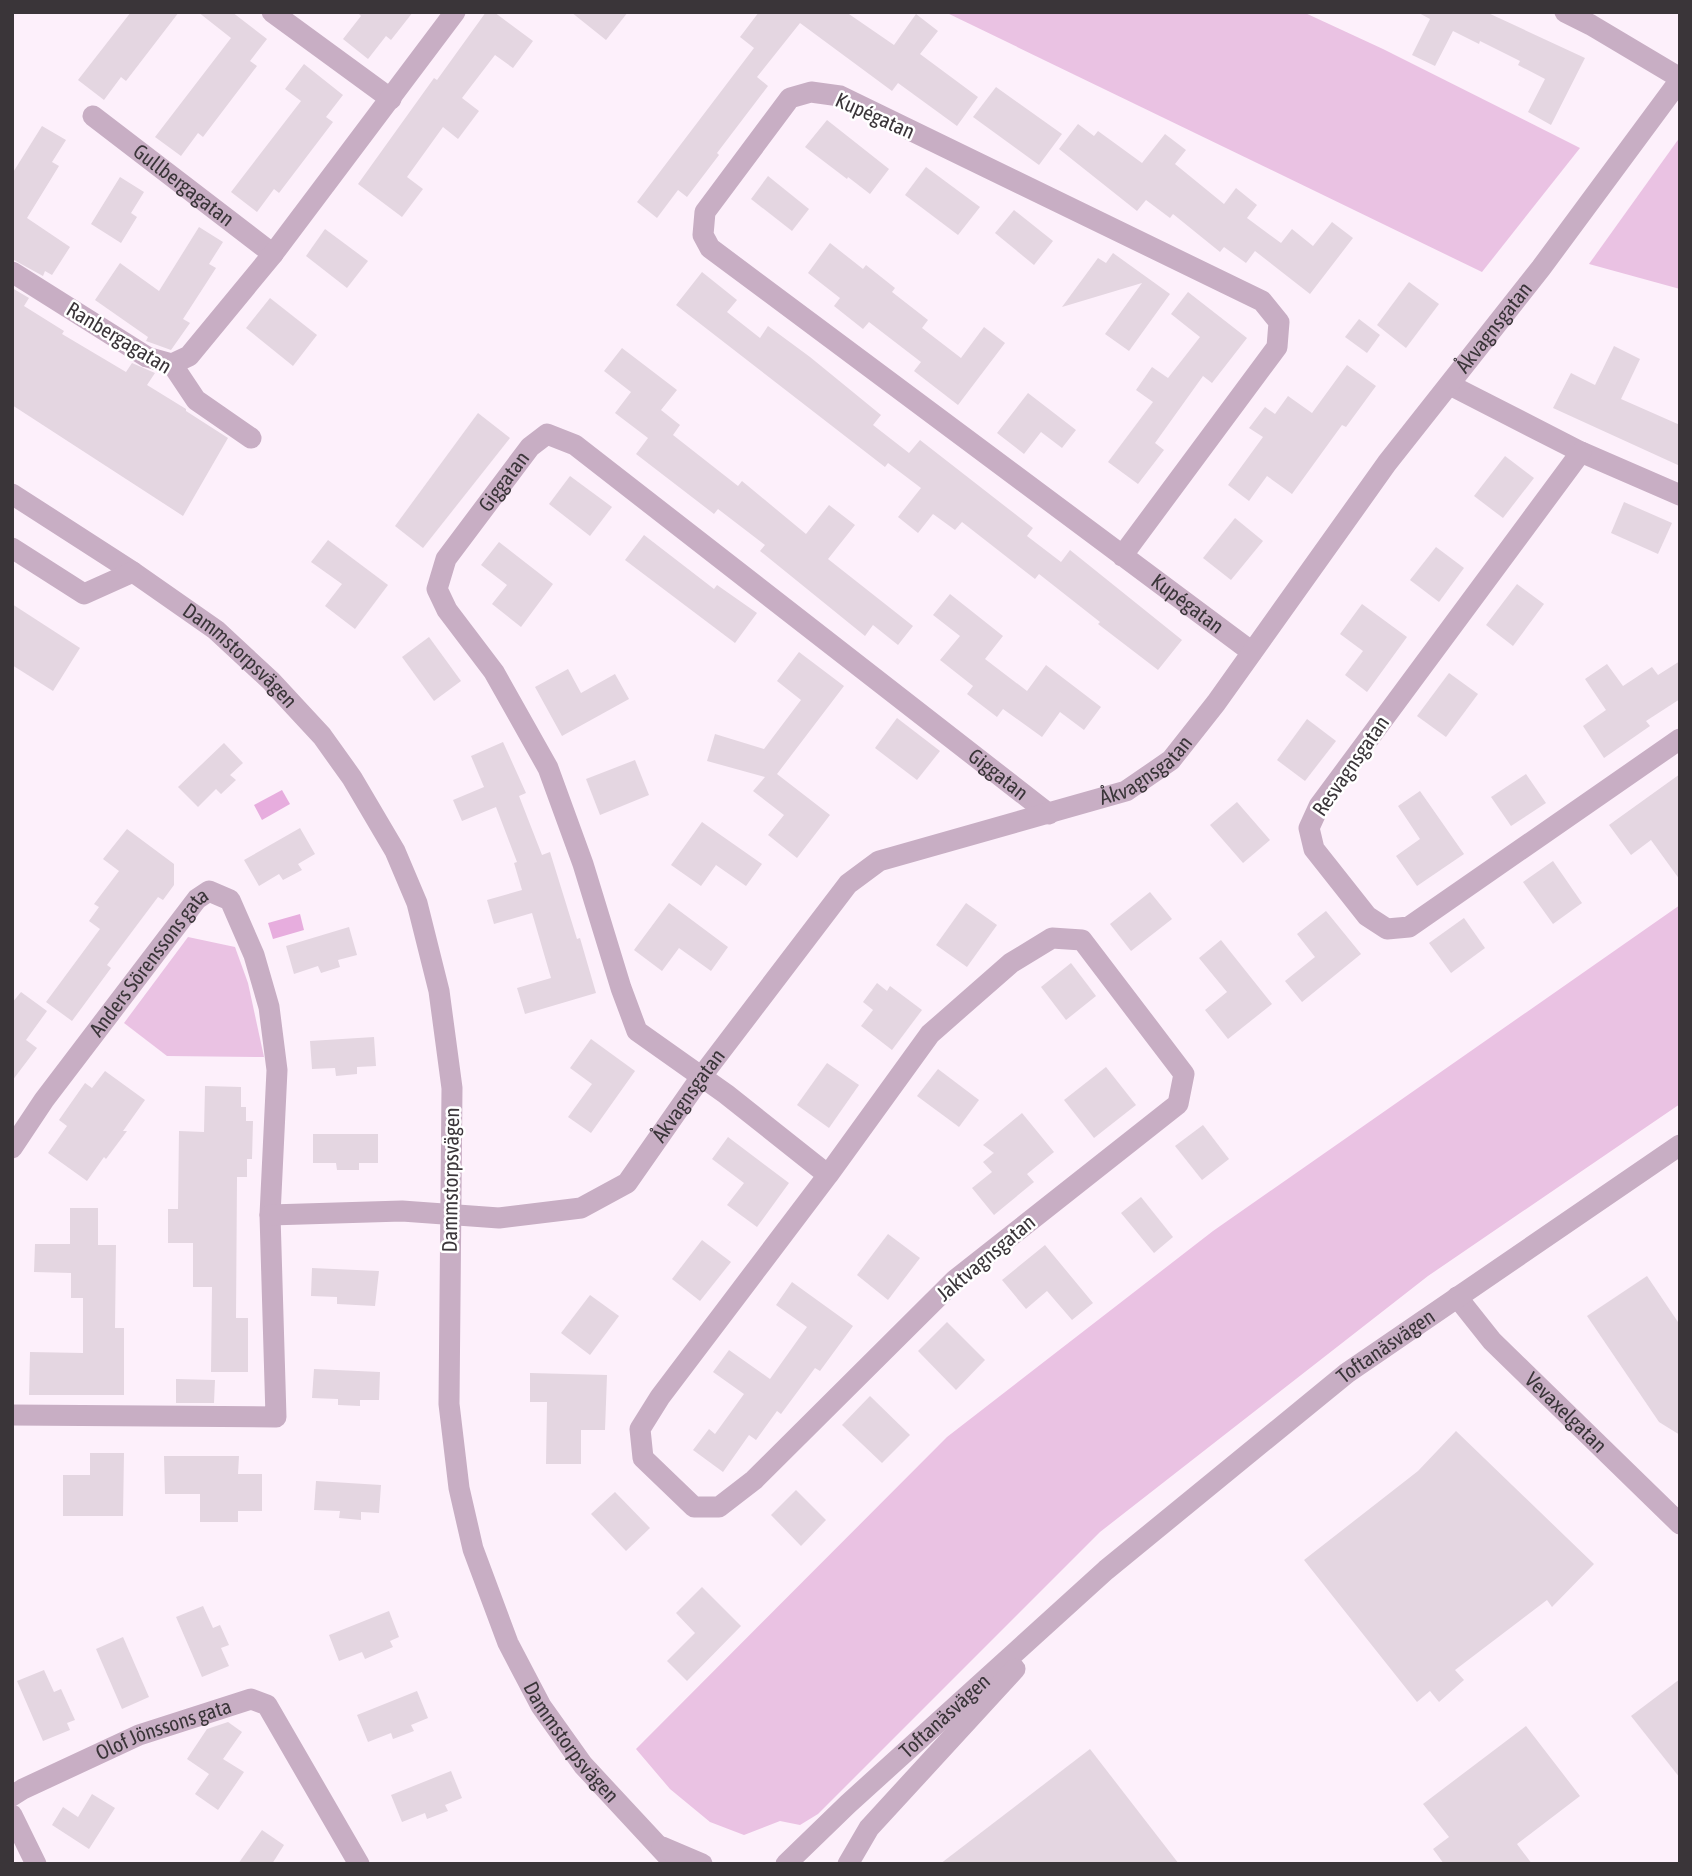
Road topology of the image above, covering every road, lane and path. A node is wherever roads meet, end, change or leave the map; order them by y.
1 (272, 12) edge
2 (455, 12) edge
3 (1565, 12) edge
4 (1595, 19) edge
5 (1680, 79) edge
6 (391, 99) junction
7 (93, 116) dead end
8 (273, 254) junction
9 (12, 272) edge
10 (172, 364) junction
11 (1450, 385) junction
12 (251, 438) dead end
13 (1581, 452) junction
14 (12, 494) edge
15 (1680, 495) edge
16 (12, 548) edge
17 (1122, 556) junction
18 (132, 572) junction
19 (1252, 652) junction
20 (1680, 739) edge
21 (1049, 814) junction
22 (701, 1077) junction
23 (1680, 1145) edge
24 (12, 1148) edge
25 (828, 1175) junction
26 (450, 1214) junction
27 (270, 1216) junction
28 (1457, 1297) junction
29 (12, 1415) edge
30 (1680, 1524) edge
31 (1106, 1570) junction
32 (12, 1796) edge
33 (12, 1815) edge
34 (659, 1846) junction
35 (36, 1864) edge
36 (359, 1864) edge
37 (675, 1864) edge
38 (702, 1864) edge
39 (786, 1864) edge
40 (848, 1864) edge

1 - 6 street
2 - 6 street
3 - 4 street
4 - 5 street
5 - 11 street, Åkvagnsgatan
6 - 8 street
7 - 8 street, Gullbergagatan
8 - 10 street
9 - 10 street, Ranbergagatan
10 - 12 street, Ranbergagatan
11 - 13 street
11 - 19 street, Åkvagnsgatan
13 - 15 street
13 - 20 street, Resvagnsgatan
14 - 18 street, Dammstorpsvägen
16 - 18 street
17 - 17 street, Kupégatan
17 - 19 street, Kupégatan
18 - 26 street, Dammstorpsvägen
19 - 21 street, Åkvagnsgatan
21 - 22 street, Åkvagnsgatan
21 - 22 street, Giggatan
22 - 25 street
22 - 26 street, Åkvagnsgatan
23 - 28 street, Toftanäsvägen
24 - 27 street, Anders Sörenssons gata
25 - 25 street, Jaktvagnsgatan
26 - 27 street
26 - 34 street, Dammstorpsvägen
27 - 29 street, Anders Sörenssons gata
28 - 30 street, Vevaxelgatan
28 - 31 street, Toftanäsvägen
31 - 39 street, Toftanäsvägen
31 - 40 street, Toftanäsvägen
32 - 36 street, Olof Jönssons gata
33 - 35 street
34 - 37 street, Dammstorpsvägen
34 - 38 street, Dammstorpsvägen

